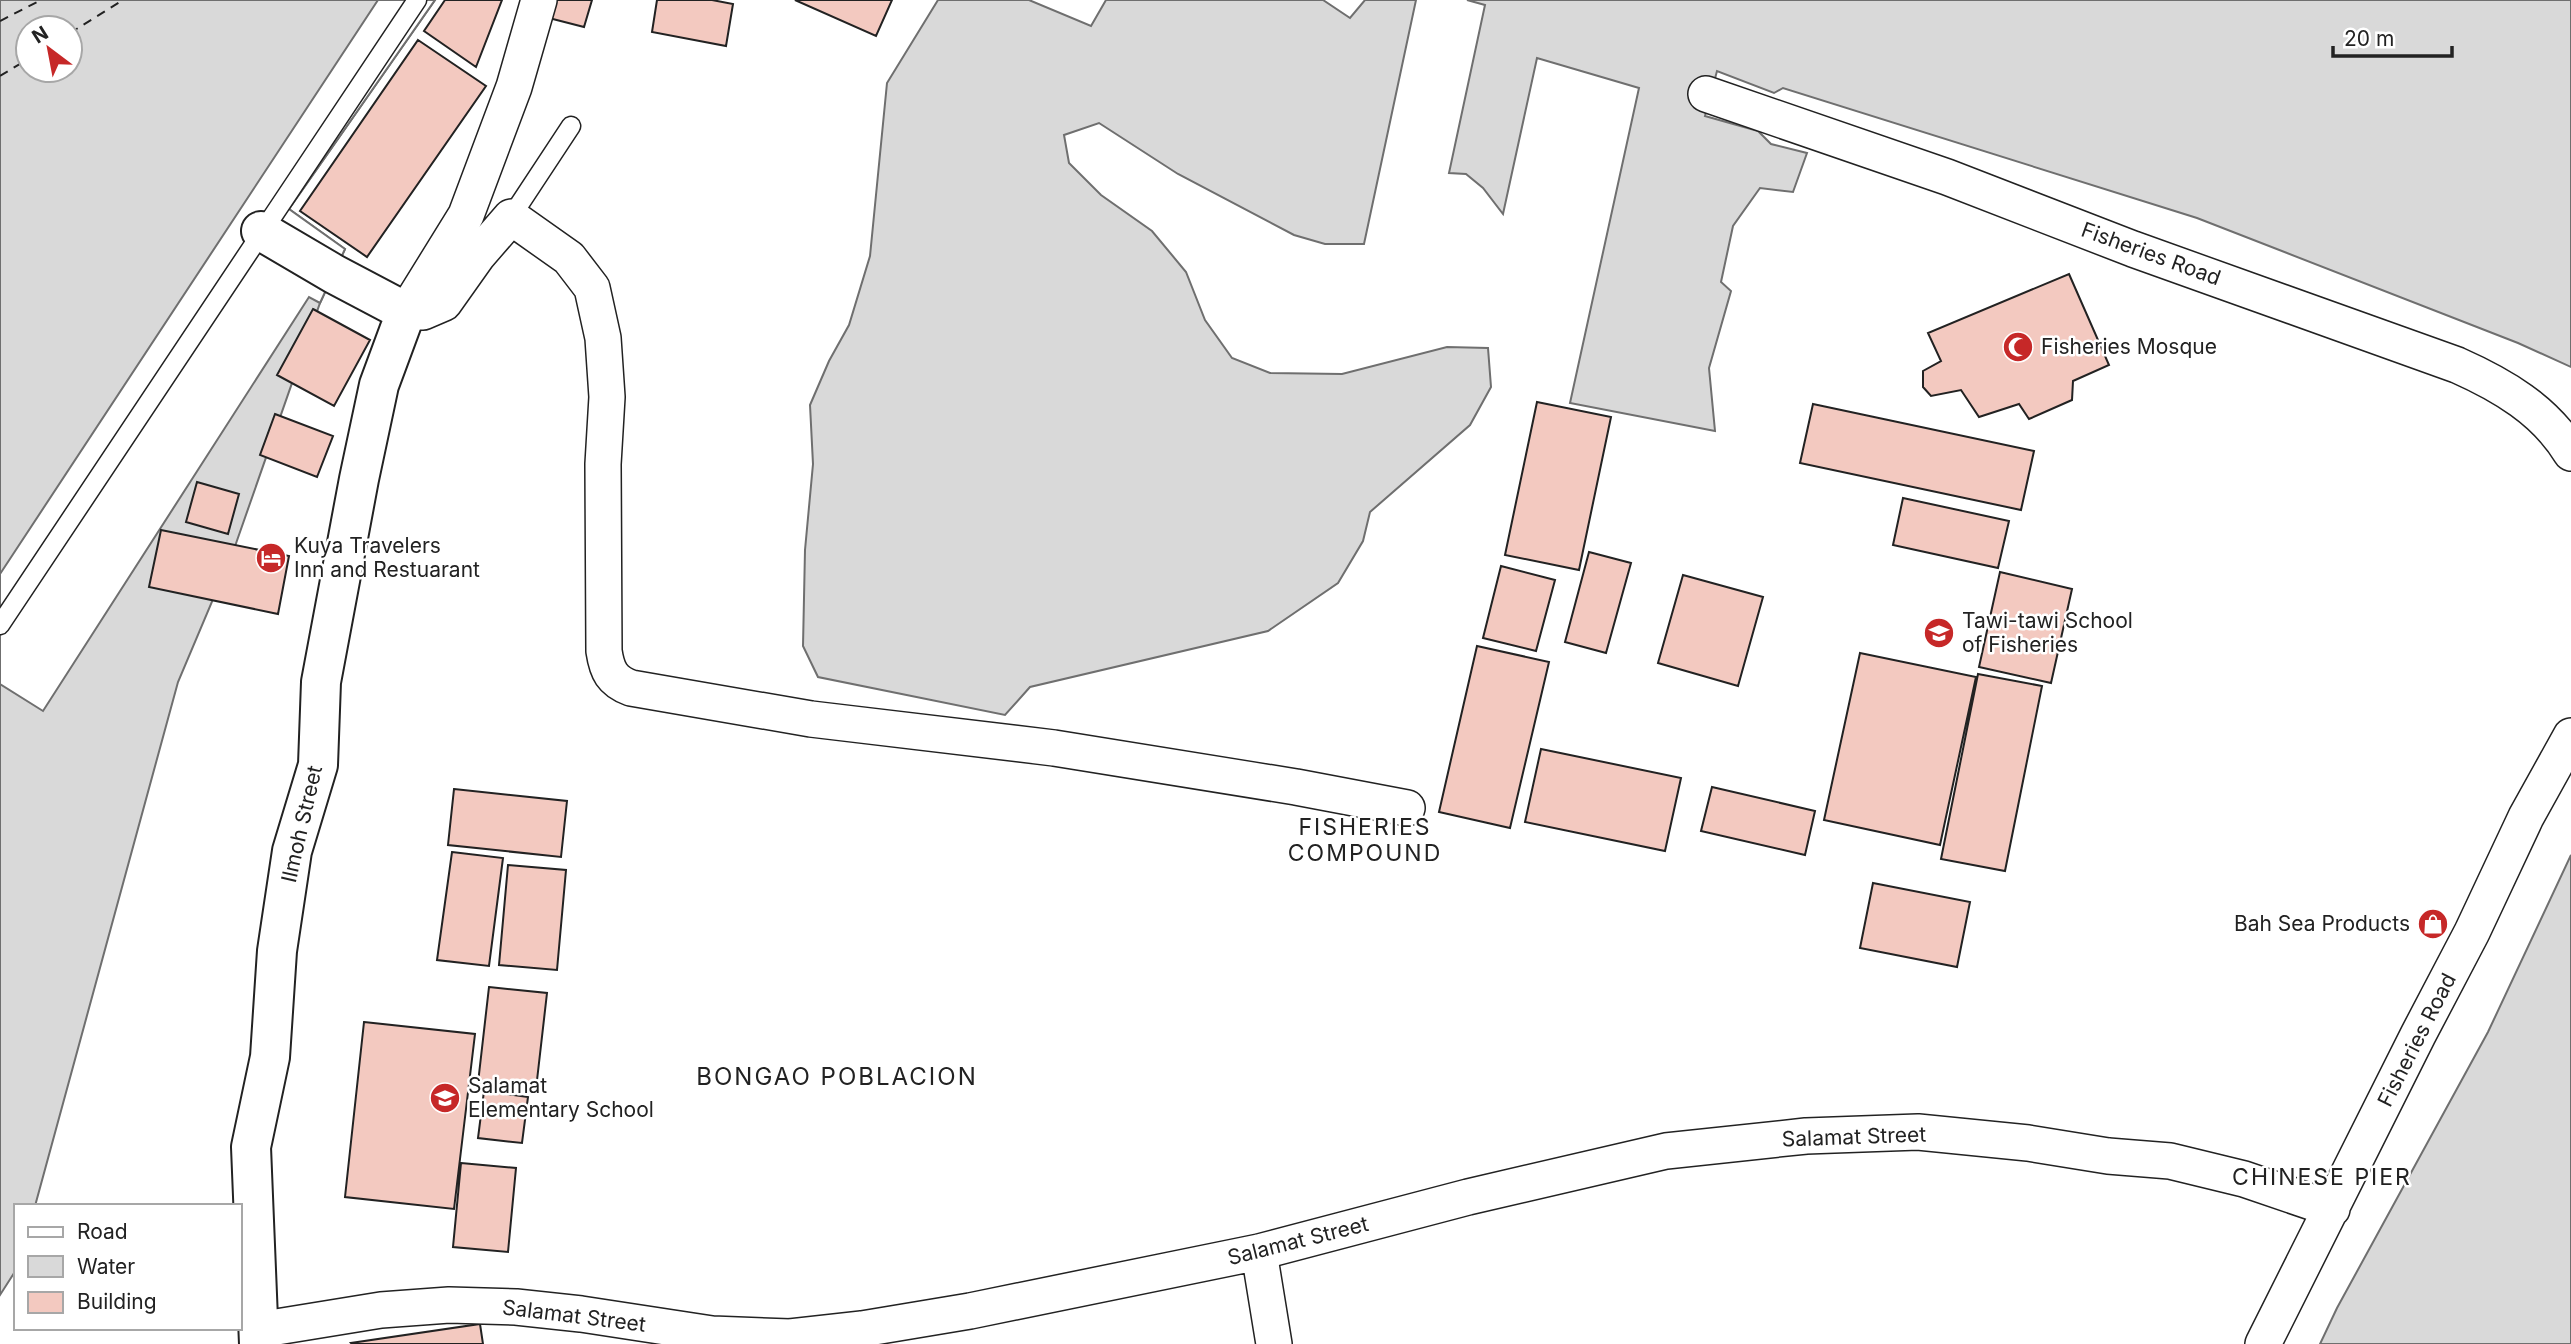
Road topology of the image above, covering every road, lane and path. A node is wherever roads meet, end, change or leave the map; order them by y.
1 (417, 0) edge
2 (539, 0) edge
3 (1706, 94) dead end
4 (571, 127) dead end
5 (511, 217) junction
6 (261, 231) junction
7 (406, 312) junction
8 (2571, 453) edge
9 (0, 625) edge
10 (2571, 736) edge
11 (1407, 808) dead end
12 (2332, 1209) junction
13 (1259, 1252) junction
14 (258, 1337) edge
15 (1274, 1344) edge
16 (2263, 1344) edge

1 - 6 lane
2 - 7 street
3 - 8 street, Fisheries Road
4 - 5 lane
5 - 7 street
5 - 11 street
6 - 7 street
6 - 9 lane
7 - 14 street, Ilmoh Street
10 - 12 street, Fisheries Road
12 - 13 street, Salamat Street
12 - 16 street, Fisheries Road
13 - 14 street, Salamat Street
13 - 15 street

